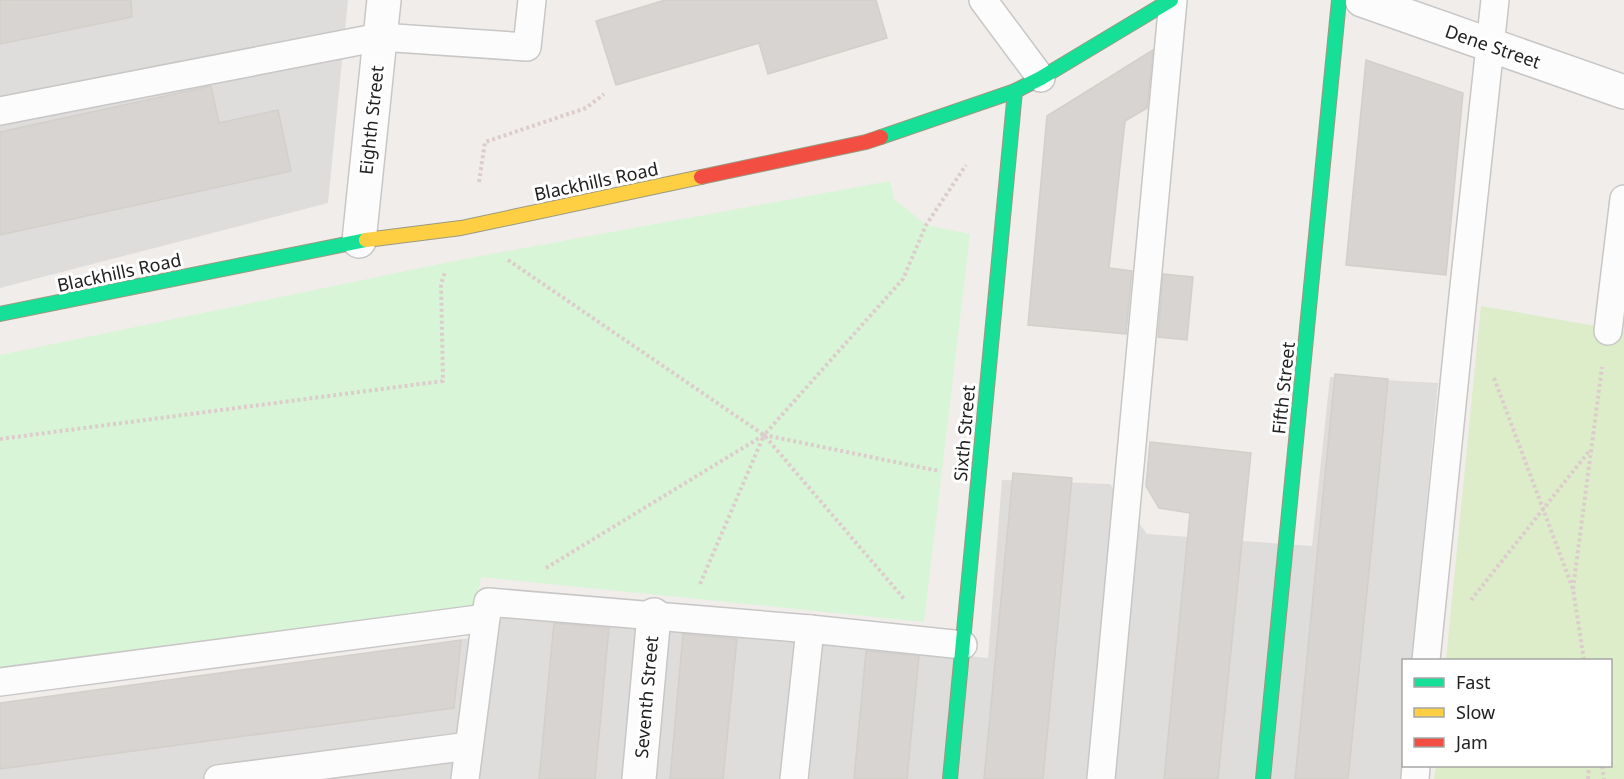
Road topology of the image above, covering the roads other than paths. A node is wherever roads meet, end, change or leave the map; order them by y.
1 (384, 0) edge
2 (532, 0) edge
3 (983, 0) edge
4 (1172, 0) edge
5 (1339, 0) edge
6 (1362, 0) edge
7 (1496, 0) edge
8 (380, 37) junction
9 (1490, 45) junction
10 (1041, 78) junction
11 (1015, 91) junction
12 (1624, 92) edge
13 (0, 111) edge
14 (1624, 199) edge
15 (359, 241) junction
16 (0, 314) edge
17 (1608, 331) road end
18 (487, 610) junction
19 (669, 617) junction
20 (810, 629) junction
21 (963, 645) junction
22 (1426, 659) edge
23 (0, 682) edge
24 (469, 746) junction
25 (218, 779) edge
26 (465, 779) edge
27 (639, 779) edge
28 (794, 779) edge
29 (950, 779) edge
30 (1101, 779) edge
31 (1263, 779) edge

1 - 8 street, Eighth Street
2 - 8 lane
3 - 10 lane
4 - 10 street, Blackhills Road
4 - 30 lane
5 - 31 street, Fifth Street
6 - 9 street, Dene Street
7 - 9 lane
8 - 13 lane
8 - 15 street, Eighth Street
9 - 12 street, Dene Street
9 - 22 lane
10 - 11 street, Blackhills Road
11 - 15 street, Blackhills Road
11 - 21 street, Sixth Street
14 - 17 lane
15 - 16 street, Blackhills Road
18 - 19 lane
18 - 23 lane
18 - 24 lane
19 - 20 lane
19 - 27 street, Seventh Street
20 - 21 lane
20 - 28 lane
21 - 29 street, Sixth Street
24 - 25 lane
24 - 26 lane

